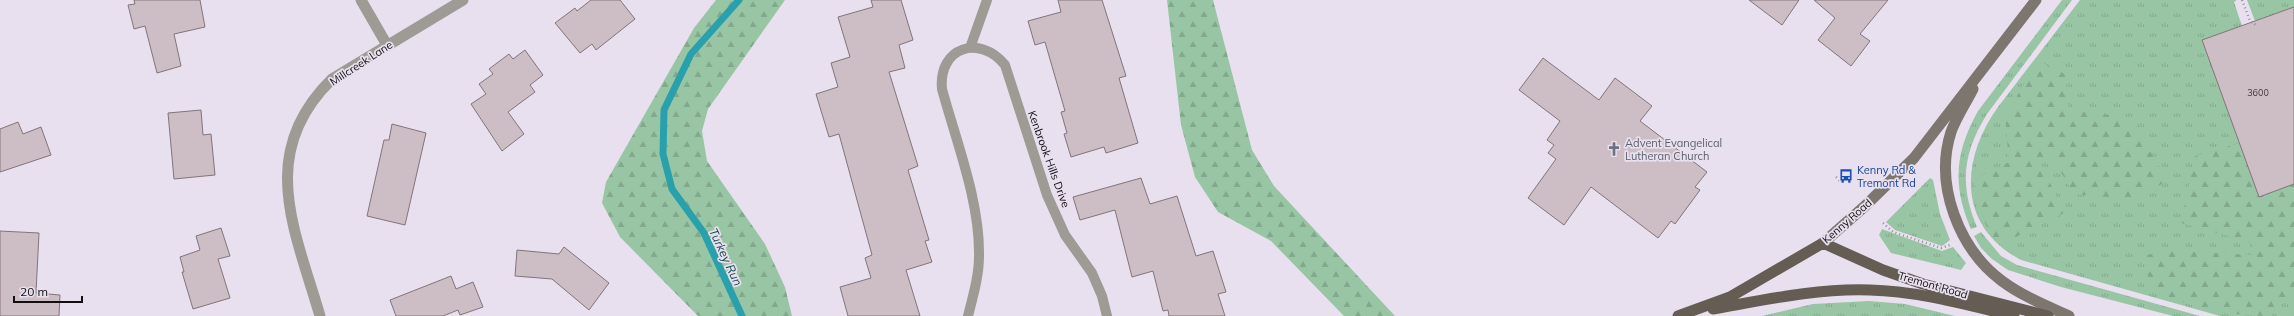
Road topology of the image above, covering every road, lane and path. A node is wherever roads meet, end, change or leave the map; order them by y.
1 (361, 0) edge
2 (463, 0) edge
3 (987, 0) edge
4 (2036, 0) edge
5 (2242, 0) edge
6 (2256, 25) dead end
7 (387, 45) junction
8 (970, 48) junction
9 (1984, 67) junction
10 (1836, 177) dead end
11 (1841, 182) dead end
12 (1883, 223) dead end
13 (1823, 243) junction
14 (1952, 244) dead end
15 (1691, 312) junction
16 (320, 316) edge
17 (968, 316) edge
18 (1107, 316) edge
19 (1678, 316) edge
20 (2014, 316) edge
21 (2048, 316) edge
22 (2069, 316) edge

1 - 7 street
2 - 7 street, Millcreek Lane
3 - 8 lane
4 - 9 main road, Kenny Road
5 - 6 path
7 - 16 street, Millcreek Lane
8 - 17 lane
8 - 18 lane, Kenbrook Hills Drive
9 - 13 main road, Kenny Road
9 - 22 main road
10 - 11 path
12 - 14 path
13 - 15 main road, Kenny Road
13 - 21 main road, Tremont Road
15 - 19 main road, Kenny Road
15 - 20 main road

